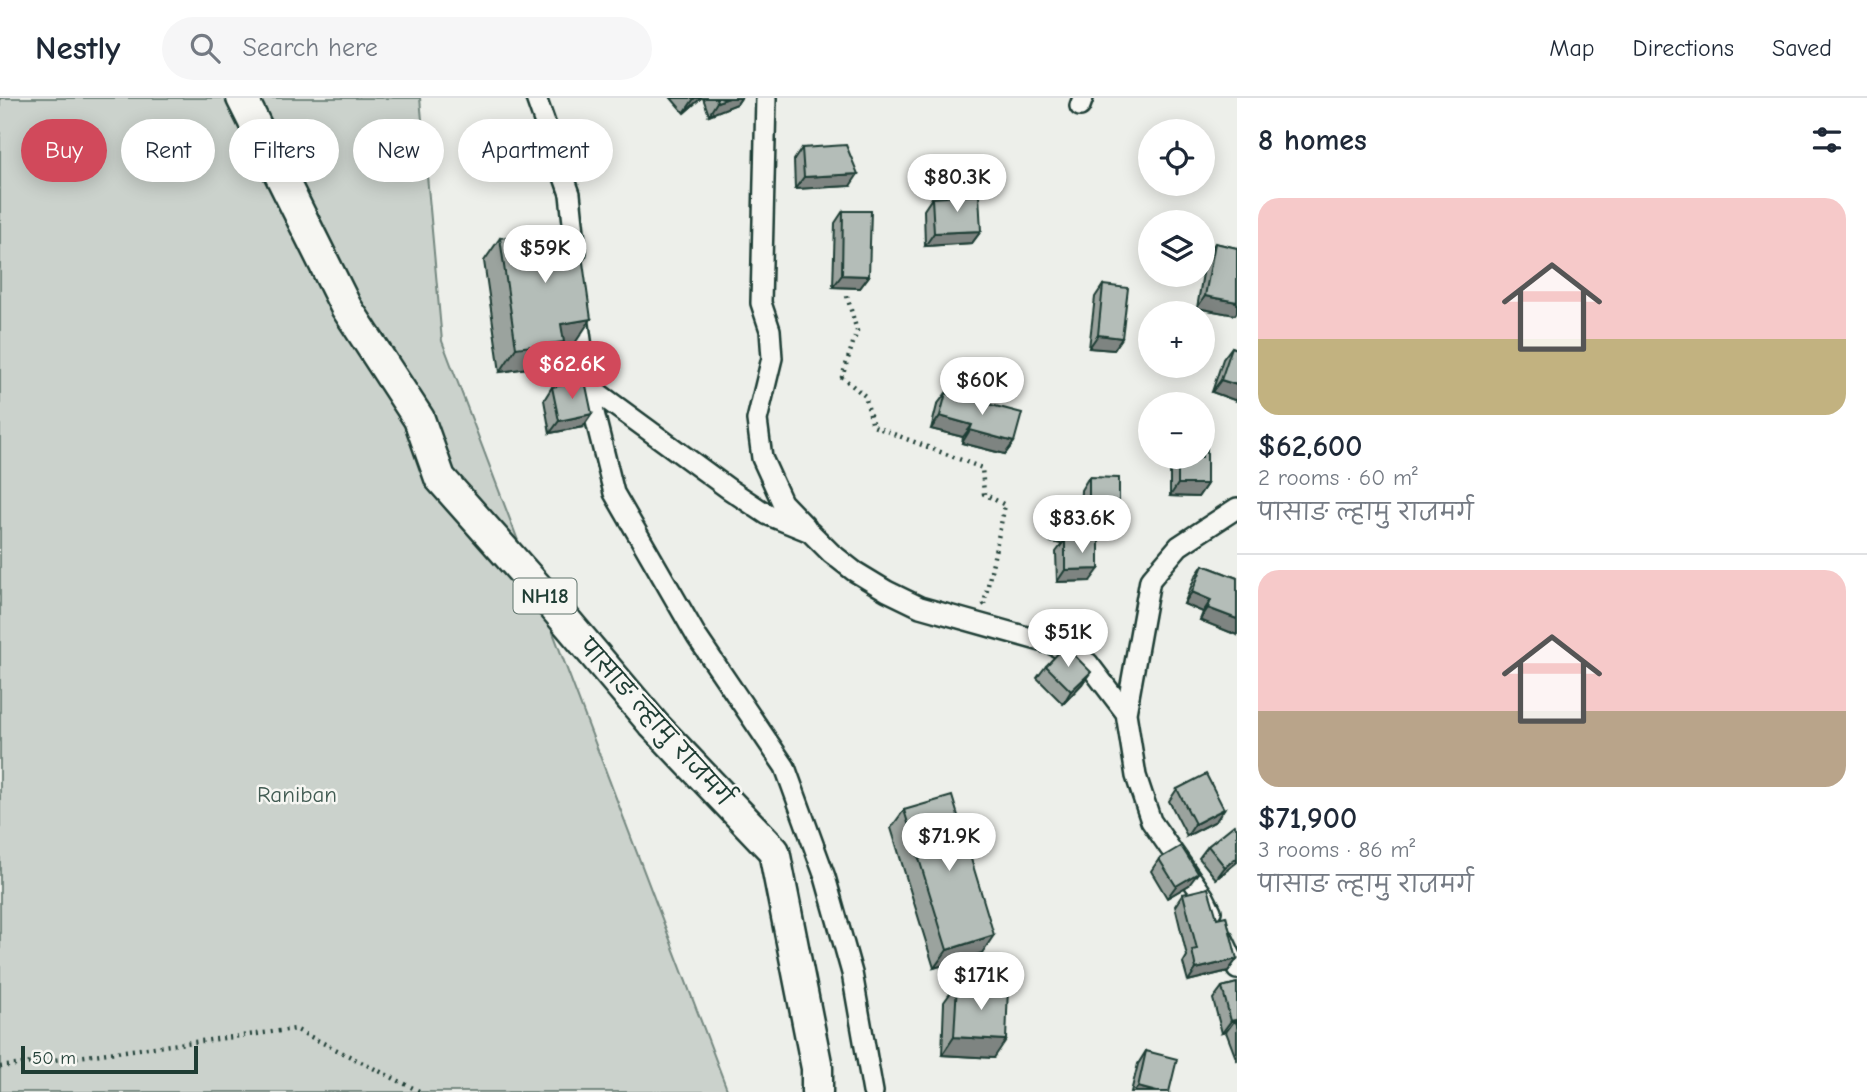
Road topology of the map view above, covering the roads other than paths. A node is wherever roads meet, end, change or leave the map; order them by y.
1 (242, 98) edge
2 (536, 98) edge
3 (766, 98) edge
4 (587, 385) junction
5 (1237, 508) edge
6 (810, 532) junction
7 (1126, 713) junction
8 (1237, 969) edge
9 (817, 1092) edge
10 (873, 1092) edge

1 - 9 main road, पासाङ ल्हामु राजमर्ग / NH18
2 - 4 street
3 - 6 street
4 - 6 street
4 - 10 street
5 - 7 street
6 - 7 street
7 - 8 street

